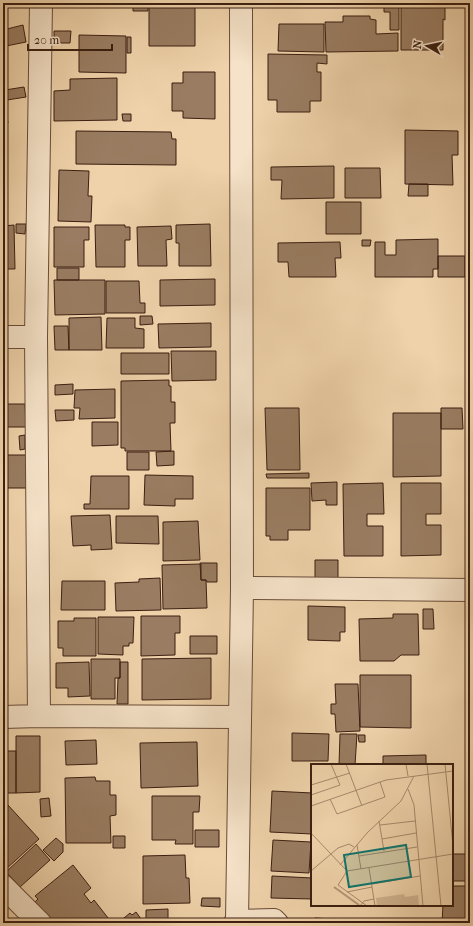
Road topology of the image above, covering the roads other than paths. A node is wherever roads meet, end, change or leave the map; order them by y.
1 (41, 3) edge
2 (241, 3) edge
3 (3, 336) edge
4 (36, 337) junction
5 (242, 588) junction
6 (470, 590) edge
7 (39, 716) junction
8 (3, 717) edge
9 (240, 717) junction
10 (3, 886) edge
11 (236, 922) edge
12 (40, 923) edge
13 (277, 923) edge

1 - 4 street
2 - 5 street
3 - 4 street
4 - 7 street
5 - 6 street
5 - 9 street
7 - 8 street
7 - 9 street
9 - 11 street
10 - 12 street
11 - 13 street

